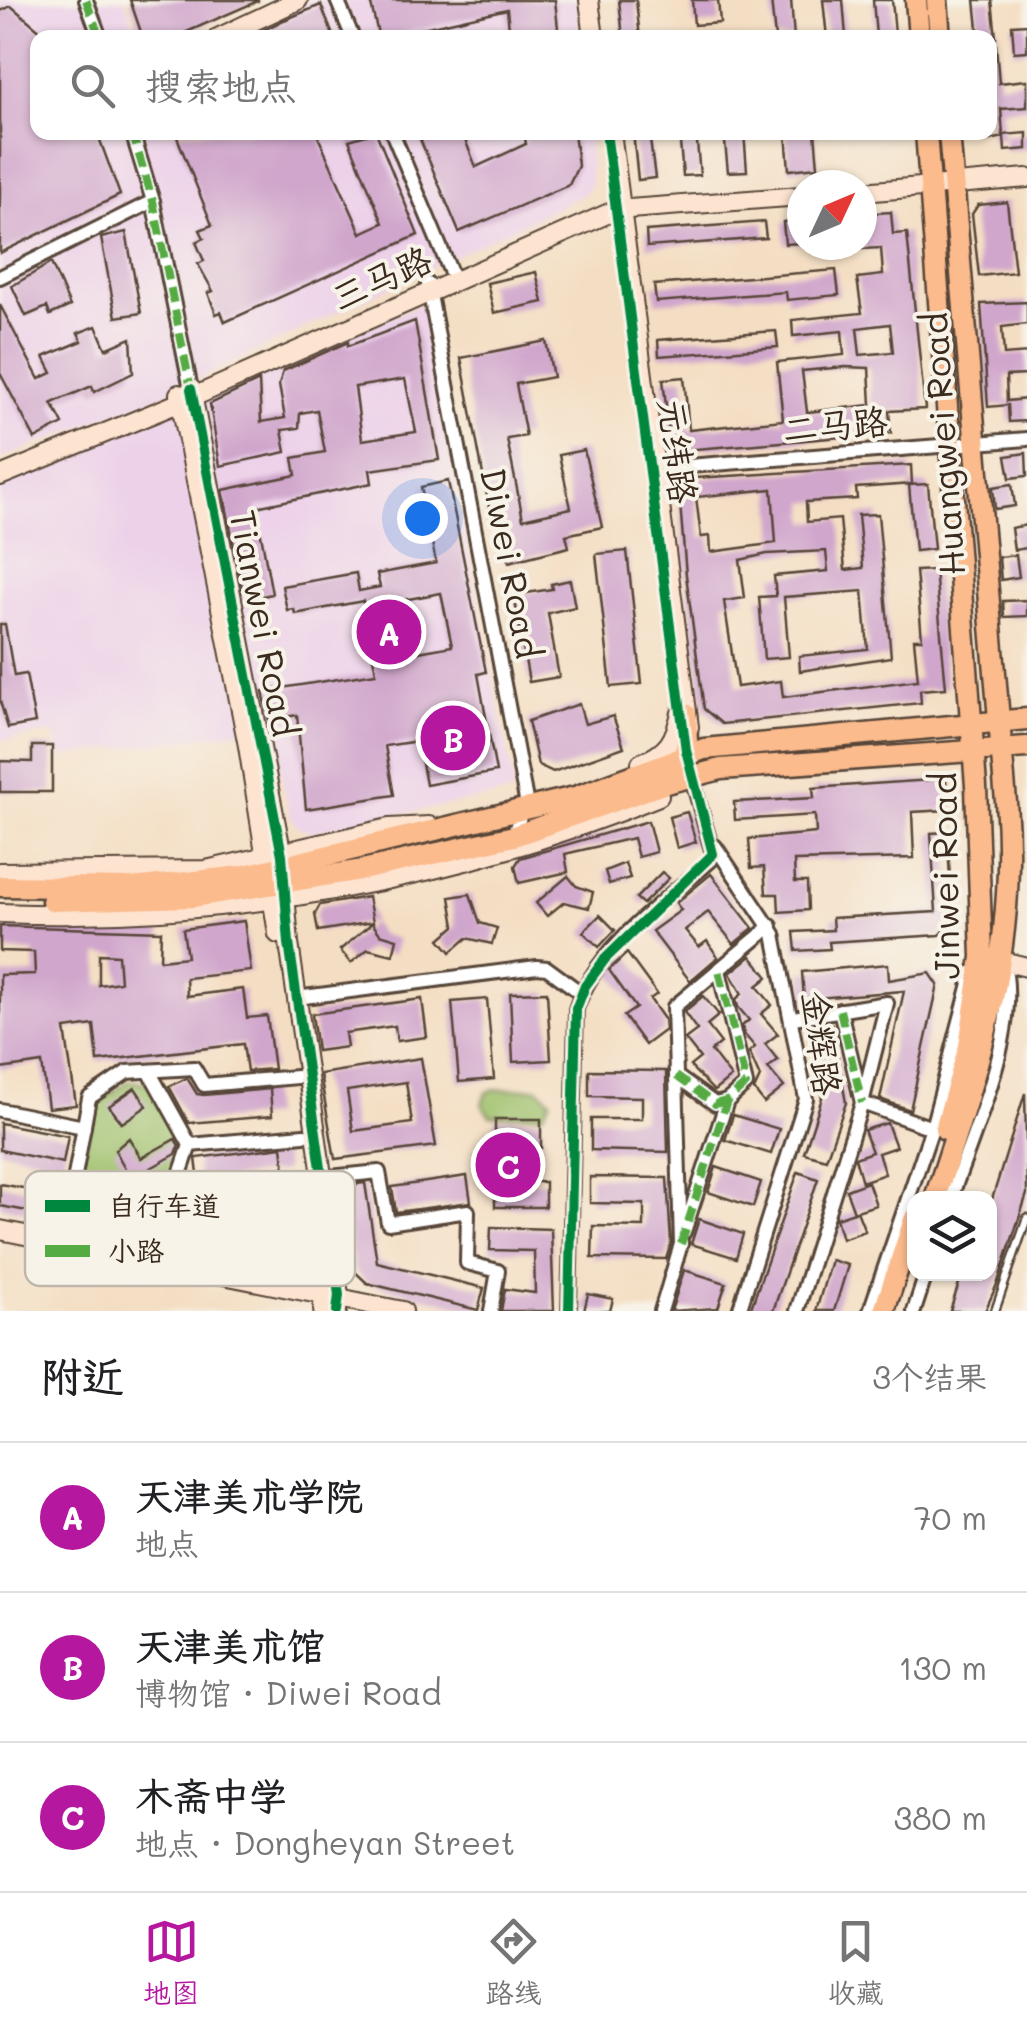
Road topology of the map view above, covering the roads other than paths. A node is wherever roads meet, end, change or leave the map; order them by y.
1 (86, 0) edge
2 (298, 0) edge
3 (337, 0) edge
4 (592, 0) edge
5 (916, 0) edge
6 (937, 0) edge
7 (97, 30) edge
8 (235, 30) edge
9 (349, 30) edge
10 (596, 30) edge
11 (918, 30) edge
12 (939, 30) edge
13 (134, 140) edge
14 (395, 140) edge
15 (610, 140) edge
16 (927, 140) edge
17 (950, 140) edge
18 (1027, 178) edge
19 (930, 183) junction
20 (877, 184) edge
21 (953, 184) junction
22 (877, 190) edge
23 (787, 194) edge
24 (153, 201) junction
25 (622, 209) junction
26 (0, 276) edge
27 (453, 277) junction
28 (428, 287) junction
29 (186, 396) junction
30 (1027, 439) edge
31 (962, 445) junction
32 (651, 469) junction
33 (0, 473) edge
34 (684, 713) junction
35 (1027, 719) edge
36 (998, 722) junction
37 (972, 724) junction
38 (1027, 747) edge
39 (1001, 750) junction
40 (974, 752) junction
41 (690, 761) junction
42 (548, 804) junction
43 (525, 810) junction
44 (449, 826) junction
45 (510, 844) junction
46 (234, 866) joint
47 (313, 869) junction
48 (0, 872) edge
49 (279, 878) junction
50 (0, 886) edge
51 (194, 890) junction
52 (0, 900) edge
53 (243, 904) junction
54 (0, 912) edge
55 (282, 921) junction
56 (771, 926) junction
57 (993, 958) junction
58 (1027, 967) edge
59 (719, 970) junction
60 (582, 993) junction
61 (296, 998) junction
62 (840, 1010) junction
63 (793, 1018) junction
64 (149, 1071) junction
65 (676, 1076) junction
66 (297, 1077) junction
67 (727, 1101) junction
68 (862, 1103) junction
69 (0, 1110) edge
70 (84, 1127) junction
71 (932, 1128) junction
72 (304, 1136) junction
73 (190, 1145) junction
74 (76, 1171) edge
75 (182, 1171) edge
76 (310, 1171) edge
77 (319, 1171) edge
78 (355, 1174) edge
79 (924, 1191) edge
80 (937, 1191) edge
81 (953, 1191) edge
82 (1027, 1218) edge
83 (0, 1234) edge
84 (25, 1239) edge
85 (907, 1241) edge
86 (680, 1244) junction
87 (908, 1281) edge
88 (924, 1281) edge
89 (259, 1286) edge
90 (332, 1302) edge
91 (370, 1311) edge
92 (403, 1311) edge
93 (491, 1311) edge
94 (570, 1311) edge
95 (661, 1311) edge
96 (739, 1311) edge
97 (797, 1311) edge
98 (870, 1311) edge
99 (884, 1311) edge
100 (898, 1311) edge
101 (914, 1311) edge
102 (995, 1311) edge

1 - 7 street
2 - 8 street
3 - 9 street
4 - 10 street
5 - 11 main road
6 - 12 main road
13 - 24 street
14 - 27 street
15 - 25 street
16 - 19 main road, Huangwei Road
17 - 21 main road, Huangwei Road
18 - 21 street
19 - 20 street
19 - 21 street
19 - 22 street
19 - 31 main road, Huangwei Road
21 - 31 main road, Huangwei Road
23 - 25 street, 三马路
24 - 26 street
24 - 29 street
25 - 27 street, 三马路
25 - 32 street, 元纬路
27 - 28 street, 三马路
28 - 29 street, 三马路
28 - 43 street, Diwei Road
29 - 33 street, 三马路
29 - 49 street, Tianwei Road
30 - 31 street, 二马路
31 - 32 street, 二马路
31 - 36 main road, Huangwei Road
31 - 37 main road, Huangwei Road
32 - 34 street, 元纬路
34 - 41 main road
34 - 42 street
35 - 36 main road
36 - 37 main road
36 - 39 main road, Huangwei Road
37 - 40 main road, Jinwei Road
37 - 41 main road
38 - 39 main road
39 - 40 main road
39 - 57 main road, Jinwei Road
40 - 41 main road
40 - 57 main road, Jinwei Road
41 - 42 main road
41 - 45 main road
41 - 45 street
41 - 56 street, 金辉路
41 - 60 street
42 - 43 main road
43 - 44 main road
43 - 45 street
44 - 47 main road
44 - 49 street
45 - 47 main road
45 - 49 street
46 - 48 street
46 - 49 main road
47 - 49 main road
49 - 51 main road
49 - 53 street
49 - 55 street, Tianwei Road
50 - 51 main road
51 - 52 main road
53 - 54 street
53 - 55 street
55 - 61 street
55 - 66 street
56 - 59 street
56 - 63 street, 金辉路
57 - 58 street
57 - 71 street
57 - 79 main road, Jinwei Road
57 - 80 main road, Jinwei Road
57 - 81 street
59 - 65 street
59 - 67 street
60 - 61 street
60 - 94 street
61 - 77 street
62 - 63 street
62 - 68 street
62 - 68 street
63 - 96 street, 金辉路
64 - 66 street
64 - 70 street
64 - 73 street
65 - 67 street
65 - 86 street
66 - 72 street
67 - 86 street
68 - 71 street
68 - 97 street
69 - 70 street
70 - 74 street
71 - 98 street
72 - 73 street
72 - 76 street
73 - 75 street
78 - 93 street
82 - 102 lane
83 - 84 street
85 - 99 main road
86 - 95 street
87 - 100 main road
88 - 101 street
89 - 90 street
90 - 91 street
90 - 92 street

